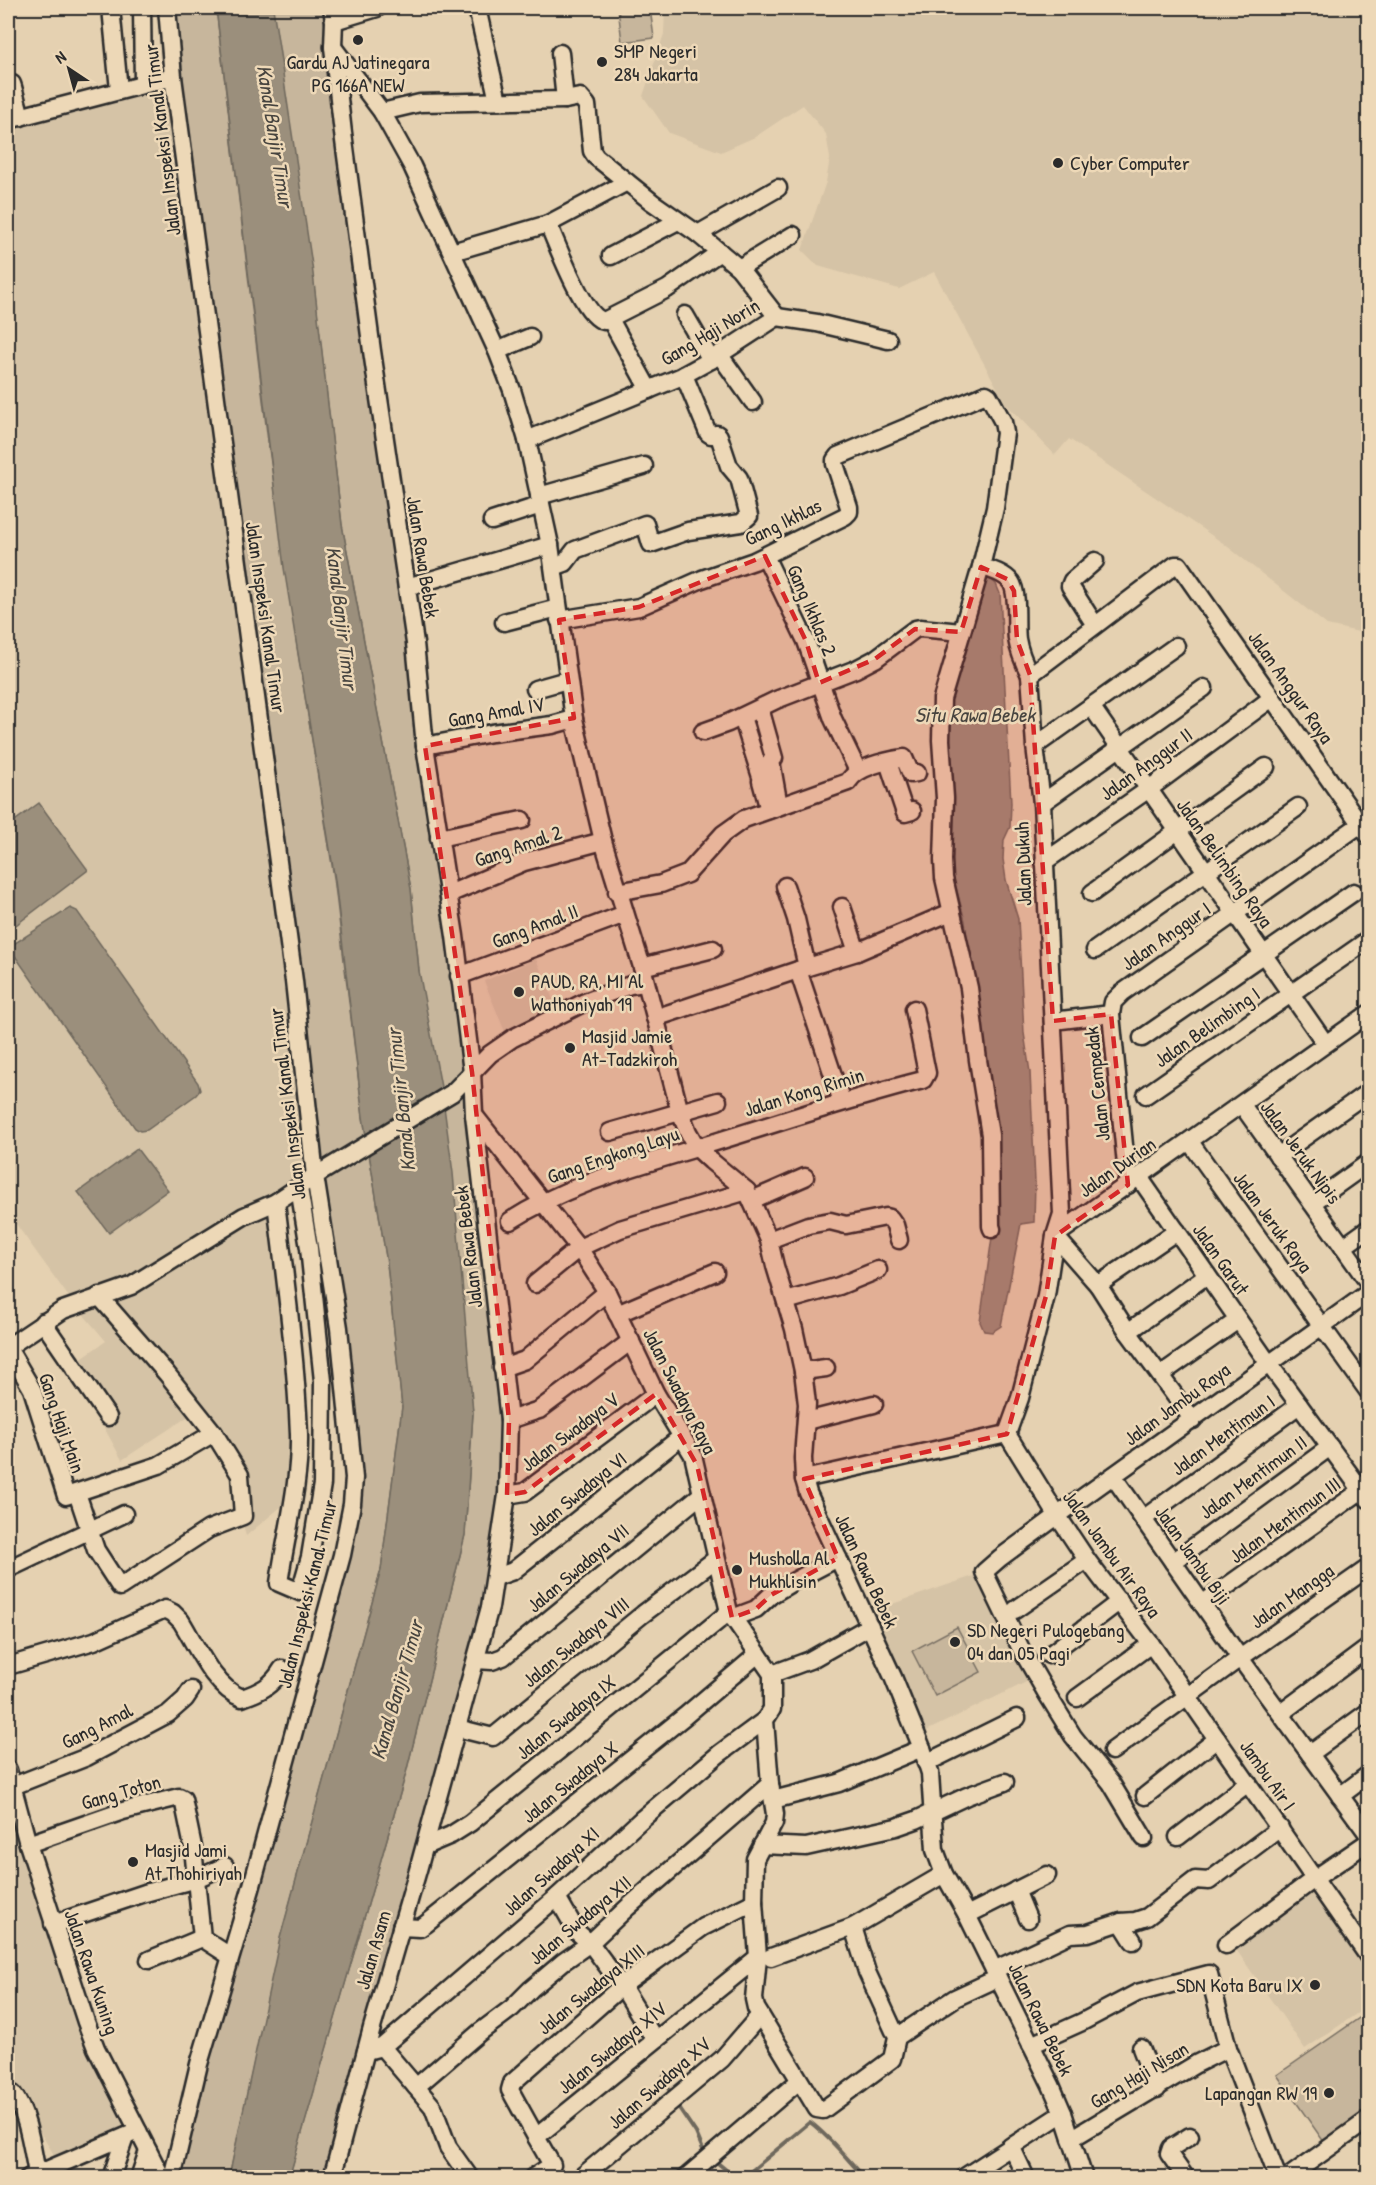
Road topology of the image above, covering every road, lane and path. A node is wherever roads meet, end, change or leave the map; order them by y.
1 (111, 8) edge
2 (142, 8) edge
3 (167, 8) edge
4 (377, 8) edge
5 (477, 8) edge
6 (333, 14) edge
7 (333, 47) junction
8 (560, 53) dead end
9 (173, 77) junction
10 (8, 82) edge
11 (143, 84) junction
12 (119, 90) junction
13 (565, 100) junction
14 (498, 101) junction
15 (381, 112) junction
16 (14, 118) edge
17 (627, 182) junction
18 (778, 188) dead end
19 (678, 220) junction
20 (548, 224) junction
21 (698, 234) junction
22 (793, 235) dead end
23 (452, 252) junction
24 (720, 252) junction
25 (611, 256) dead end
26 (739, 268) junction
27 (685, 315) dead end
28 (777, 316) junction
29 (610, 319) junction
30 (530, 337) dead end
31 (888, 340) dead end
32 (497, 351) junction
33 (715, 357) junction
34 (684, 375) junction
35 (648, 390) junction
36 (753, 402) dead end
37 (526, 440) junction
38 (644, 466) dead end
39 (540, 500) junction
40 (492, 521) dead end
41 (550, 545) junction
42 (765, 556) junction
43 (1095, 561) dead end
44 (554, 567) junction
45 (981, 567) junction
46 (407, 587) junction
47 (559, 614) junction
48 (504, 622) dead end
49 (1095, 625) junction
50 (962, 632) junction
51 (1176, 646) dead end
52 (1030, 675) junction
53 (567, 680) junction
54 (819, 682) junction
55 (535, 688) dead end
56 (1204, 688) dead end
57 (1272, 698) junction
58 (1091, 706) junction
59 (760, 708) junction
60 (742, 717) junction
61 (574, 718) junction
62 (703, 732) dead end
63 (425, 746) junction
64 (1035, 746) junction
65 (1120, 748) junction
66 (888, 762) junction
67 (1266, 767) dead end
68 (858, 771) junction
69 (917, 773) dead end
70 (1149, 789) junction
71 (1042, 804) junction
72 (1298, 807) dead end
73 (774, 808) junction
74 (912, 811) dead end
75 (522, 820) dead end
76 (1365, 829) edge
77 (1178, 831) junction
78 (439, 838) junction
79 (603, 841) junction
80 (1044, 862) junction
81 (1206, 872) junction
82 (785, 886) dead end
83 (617, 892) junction
84 (1354, 892) dead end
85 (1092, 893) dead end
86 (449, 894) junction
87 (842, 907) dead end
88 (951, 912) junction
89 (625, 914) junction
90 (1235, 914) junction
91 (1368, 940) edge
92 (713, 949) dead end
93 (1095, 950) dead end
94 (857, 952) junction
95 (1263, 955) junction
96 (803, 969) junction
97 (643, 975) junction
98 (459, 976) junction
99 (1291, 994) junction
100 (914, 1010) dead end
101 (1111, 1014) junction
102 (1368, 1014) edge
103 (654, 1018) junction
104 (1053, 1021) junction
105 (1142, 1038) dead end
106 (1325, 1043) junction
107 (472, 1072) junction
108 (1368, 1092) edge
109 (1146, 1095) dead end
110 (718, 1101) dead end
111 (842, 1102) junction
112 (1242, 1105) junction
113 (680, 1112) junction
114 (474, 1114) junction
115 (609, 1132) dead end
116 (1190, 1142) junction
117 (697, 1148) junction
118 (1278, 1156) junction
119 (1368, 1163) edge
120 (315, 1176) junction
121 (806, 1177) dead end
122 (1133, 1181) junction
123 (299, 1188) junction
124 (750, 1195) junction
125 (542, 1201) junction
126 (276, 1202) junction
127 (1312, 1203) junction
128 (510, 1221) dead end
129 (993, 1228) dead end
130 (1368, 1229) edge
131 (1177, 1231) junction
132 (1055, 1236) junction
133 (769, 1240) junction
134 (899, 1240) dead end
135 (1343, 1247) junction
136 (579, 1248) junction
137 (878, 1270) dead end
138 (715, 1272) dead end
139 (1207, 1275) junction
140 (1368, 1282) edge
141 (535, 1284) dead end
142 (1098, 1285) junction
143 (607, 1292) junction
144 (1368, 1293) edge
145 (99, 1296) junction
146 (786, 1302) junction
147 (617, 1314) junction
148 (1238, 1320) junction
149 (43, 1322) junction
150 (1322, 1327) junction
151 (1128, 1332) junction
152 (631, 1341) junction
153 (8, 1348) edge
154 (1269, 1364) junction
155 (502, 1368) junction
156 (826, 1368) dead end
157 (803, 1371) junction
158 (1160, 1375) junction
159 (1368, 1391) edge
160 (656, 1394) junction
161 (874, 1404) dead end
162 (1299, 1405) junction
163 (108, 1417) dead end
164 (509, 1420) junction
165 (1193, 1420) junction
166 (806, 1421) junction
167 (214, 1433) junction
168 (1005, 1434) junction
169 (681, 1437) junction
170 (1330, 1446) junction
171 (1113, 1476) junction
172 (804, 1479) junction
173 (77, 1492) junction
174 (702, 1494) junction
175 (1365, 1494) edge
176 (507, 1495) junction
177 (124, 1514) dead end
178 (1057, 1515) junction
179 (1143, 1519) junction
180 (90, 1529) junction
181 (838, 1558) junction
182 (716, 1559) junction
183 (1087, 1560) junction
184 (1173, 1562) junction
185 (1368, 1568) edge
186 (8, 1569) edge
187 (496, 1577) junction
188 (1120, 1601) junction
189 (1202, 1604) junction
190 (1015, 1610) dead end
191 (731, 1615) junction
192 (870, 1626) junction
193 (1151, 1644) junction
194 (1368, 1648) edge
195 (758, 1654) junction
196 (1049, 1655) dead end
197 (1240, 1658) junction
198 (476, 1660) junction
199 (8, 1666) edge
200 (282, 1669) dead end
201 (772, 1674) junction
202 (191, 1690) dead end
203 (1187, 1695) junction
204 (1077, 1698) dead end
205 (1368, 1712) edge
206 (1281, 1713) junction
207 (1017, 1718) dead end
208 (765, 1720) junction
209 (457, 1731) junction
210 (1217, 1739) junction
211 (1112, 1751) dead end
212 (1310, 1754) junction
213 (924, 1756) junction
214 (8, 1770) edge
215 (1368, 1775) edge
216 (1005, 1782) dead end
217 (1248, 1783) junction
218 (13, 1786) junction
219 (772, 1792) junction
220 (1145, 1796) dead end
221 (1340, 1796) junction
222 (933, 1813) junction
223 (1280, 1828) junction
224 (1368, 1834) edge
225 (1178, 1837) dead end
226 (1144, 1838) dead end
227 (1368, 1842) edge
228 (28, 1844) junction
229 (762, 1845) junction
230 (425, 1846) junction
231 (225, 1866) dead end
232 (944, 1874) junction
233 (1047, 1875) dead end
234 (196, 1879) junction
235 (1314, 1879) junction
236 (1016, 1890) junction
237 (553, 1900) junction
238 (754, 1902) junction
239 (967, 1915) junction
240 (1028, 1919) dead end
241 (1121, 1922) junction
242 (53, 1924) junction
243 (401, 1927) junction
244 (853, 1927) junction
245 (201, 1938) junction
246 (1133, 1941) dead end
247 (1226, 1945) dead end
248 (585, 1946) junction
249 (230, 1956) junction
250 (1368, 1956) edge
251 (764, 1957) junction
252 (149, 1960) dead end
253 (996, 1974) junction
254 (615, 1992) junction
255 (760, 2015) junction
256 (894, 2031) dead end
257 (651, 2043) junction
258 (1031, 2045) junction
259 (382, 2047) junction
260 (1141, 2048) dead end
261 (1228, 2048) junction
262 (366, 2052) junction
263 (799, 2081) junction
264 (416, 2088) junction
265 (1157, 2089) junction
266 (8, 2097) edge
267 (1063, 2113) junction
268 (1368, 2120) edge
269 (131, 2134) junction
270 (1190, 2136) dead end
271 (536, 2137) junction
272 (1071, 2139) junction
273 (1011, 2146) junction
274 (148, 2151) junction
275 (41, 2174) edge
276 (111, 2178) edge
277 (139, 2178) edge
278 (162, 2178) edge
279 (172, 2178) edge
280 (333, 2178) edge
281 (470, 2178) edge
282 (532, 2178) edge
283 (580, 2178) edge
284 (685, 2178) edge
285 (963, 2178) edge
286 (1026, 2178) edge
287 (1084, 2178) edge
288 (1186, 2178) edge
289 (1278, 2178) edge
290 (1287, 2178) edge

1 - 12 street
2 - 11 street
3 - 9 street, Jalan Inspeksi Kanal Timur
4 - 6 street
5 - 14 street
6 - 7 street, Jalan Rawa Bebek
7 - 15 street, Jalan Rawa Bebek
7 - 46 street, Jalan Rawa Bebek
8 - 13 street
9 - 11 street
9 - 120 street, Jalan Inspeksi Kanal Timur
10 - 16 street
11 - 12 street
12 - 16 street
13 - 14 street
13 - 17 street
14 - 15 street
15 - 23 street, Jalan Rawa Bebek
17 - 19 street
17 - 20 street
18 - 21 street
19 - 21 street
19 - 25 street
20 - 23 street
20 - 29 street
21 - 24 street
22 - 26 street
23 - 32 street, Jalan Rawa Bebek
24 - 26 street
24 - 29 street
26 - 28 street
27 - 33 street
28 - 31 street, Gang Haji Norin
28 - 33 street, Gang Haji Norin
29 - 35 street
30 - 32 street
32 - 37 street, Jalan Rawa Bebek
33 - 34 street, Gang Haji Norin
33 - 36 street
34 - 35 street, Gang Haji Norin
34 - 44 street
35 - 37 street, Gang Haji Norin
37 - 39 street, Jalan Rawa Bebek
38 - 39 street
39 - 40 street
39 - 41 street, Jalan Rawa Bebek
41 - 44 street, Jalan Rawa Bebek
41 - 46 street
42 - 45 street, Gang Ikhlas
42 - 47 street, Gang Ikhlas
42 - 54 street, Gang Ikhlas 2
43 - 49 street
44 - 47 street, Jalan Rawa Bebek
45 - 50 street
45 - 52 street, Jalan Dukuh
46 - 63 street, Jalan Rawa Bebek
47 - 48 street, Gang Ikhlas
47 - 53 street, Jalan Rawa Bebek
49 - 52 street
49 - 57 street, Jalan Anggur Raya
50 - 54 street
50 - 88 street
51 - 58 street
52 - 64 street, Jalan Dukuh
53 - 55 street
53 - 61 street, Jalan Rawa Bebek
54 - 59 street
54 - 68 street, Gang Ikhlas 2
56 - 65 street
57 - 70 street, Jalan Anggur II
57 - 76 street, Jalan Anggur Raya
58 - 64 street
58 - 65 street, Jalan Belimbing Raya
59 - 60 street
59 - 73 street
60 - 62 street
60 - 73 street
61 - 63 street, Gang Amal IV
61 - 79 street, Jalan Rawa Bebek
63 - 78 street, Jalan Rawa Bebek
64 - 71 street, Jalan Dukuh
65 - 70 street, Jalan Belimbing Raya
65 - 71 street
66 - 68 street
66 - 69 street
66 - 74 street
67 - 77 street
68 - 73 street
70 - 77 street, Jalan Belimbing Raya
70 - 80 street, Jalan Anggur II
71 - 80 street, Jalan Dukuh
72 - 81 street
73 - 83 street
75 - 78 street
76 - 90 street, Jalan Anggur I
77 - 81 street, Jalan Belimbing Raya
77 - 85 street
78 - 86 street, Jalan Rawa Bebek
79 - 83 street, Jalan Rawa Bebek
79 - 86 street, Gang Amal 2
80 - 104 street, Jalan Dukuh
81 - 90 street, Jalan Belimbing Raya
81 - 93 street
82 - 96 street
83 - 89 street, Jalan Rawa Bebek
84 - 95 street
86 - 98 street, Jalan Rawa Bebek
87 - 94 street
88 - 94 street
88 - 129 street
89 - 97 street, Jalan Rawa Bebek
89 - 98 street, Gang Amal II
90 - 95 street, Jalan Belimbing Raya
90 - 101 street, Jalan Anggur I
91 - 99 street, Jalan Belimbing I
92 - 97 street
94 - 96 street
95 - 99 street, Jalan Belimbing Raya
95 - 105 street
96 - 103 street
96 - 111 street
97 - 103 street, Jalan Rawa Bebek
97 - 107 street
98 - 107 street, Jalan Rawa Bebek
99 - 106 street, Jalan Belimbing Raya
99 - 109 street, Jalan Belimbing I
100 - 111 street, Jalan Kong Rimin
101 - 104 street
101 - 122 street, Jalan Cempedak
102 - 106 street, Jalan Durian
103 - 113 street, Jalan Rawa Bebek
104 - 132 street, Jalan Dukuh
106 - 112 street, Jalan Durian
107 - 114 street, Jalan Rawa Bebek
107 - 120 street
108 - 118 street
110 - 113 street
111 - 117 street, Jalan Kong Rimin
112 - 116 street, Jalan Durian
112 - 118 street, Jalan Jeruk Nipis
113 - 115 street
113 - 117 street, Jalan Rawa Bebek
114 - 125 street, Jalan Swadaya Raya
114 - 155 street, Jalan Rawa Bebek
116 - 122 street, Jalan Durian
116 - 150 street, Jalan Jeruk Raya
117 - 124 street, Jalan Rawa Bebek
117 - 125 street, Gang Engkong Layu
118 - 127 street, Jalan Jeruk Nipis
119 - 127 street
120 - 123 street
120 - 249 street, Jalan Inspeksi Kanal Timur
121 - 124 street
122 - 131 street, Jalan Garut
122 - 132 street, Jalan Durian
123 - 126 street
123 - 126 street
124 - 133 street, Jalan Rawa Bebek
124 - 136 street
125 - 128 street, Gang Engkong Layu
125 - 136 street, Jalan Swadaya Raya
126 - 145 street
127 - 135 street, Jalan Jeruk Nipis
130 - 135 street
131 - 139 street, Jalan Garut
131 - 142 street
132 - 142 street
132 - 168 street
133 - 134 street
133 - 146 street, Jalan Rawa Bebek
135 - 140 street, Jalan Jeruk Nipis
136 - 141 street
136 - 143 street, Jalan Swadaya Raya
137 - 146 street
138 - 147 street
139 - 148 street, Jalan Garut
139 - 151 street
142 - 151 street
143 - 147 street, Jalan Swadaya Raya
143 - 155 street
144 - 150 street, Jalan Jambu Raya
145 - 149 street
145 - 167 street
146 - 157 street, Jalan Rawa Bebek
147 - 152 street, Jalan Swadaya Raya
148 - 154 street, Jalan Garut
148 - 158 street
149 - 153 street
149 - 163 street
150 - 154 street, Jalan Jambu Raya
150 - 159 street, Jalan Jeruk Raya
151 - 158 street
152 - 160 street, Jalan Swadaya Raya
152 - 164 street
153 - 173 street, Gang Haji Main
154 - 162 street, Jalan Garut
154 - 165 street, Jalan Jambu Raya
155 - 164 street, Jalan Rawa Bebek
156 - 157 street
157 - 166 street, Jalan Rawa Bebek
158 - 165 street
160 - 169 street, Jalan Swadaya Raya
160 - 176 street, Jalan Swadaya V
161 - 166 street
162 - 170 street, Jalan Garut
162 - 179 street, Jalan Mentimun I
164 - 176 street, Jalan Rawa Bebek
165 - 171 street, Jalan Jambu Raya
166 - 172 street, Jalan Rawa Bebek
167 - 173 street, Gang Haji Main
167 - 180 street
168 - 172 street
168 - 178 street, Jalan Jambu Air Raya
169 - 174 street, Jalan Swadaya Raya
169 - 187 street, Jalan Swadaya VI
170 - 175 street, Jalan Garut
170 - 184 street, Jalan Mentimun II
171 - 178 street, Jalan Jambu Raya
171 - 179 street, Jalan Jambu Biji
172 - 181 street, Jalan Rawa Bebek
173 - 180 street
174 - 182 street, Jalan Swadaya Raya
174 - 198 street, Jalan Swadaya VII
175 - 189 street, Jalan Mentimun III
176 - 187 street, Jalan Rawa Bebek
177 - 180 street
178 - 183 street, Jalan Jambu Air Raya
178 - 226 street, Jalan Jambu Raya
179 - 184 street, Jalan Jambu Biji
180 - 186 street
181 - 191 street, Jalan Swadaya IX
181 - 192 street, Jalan Rawa Bebek
182 - 191 street, Jalan Swadaya Raya
182 - 209 street, Jalan Swadaya VIII
183 - 188 street, Jalan Jambu Air Raya
183 - 190 street
184 - 189 street, Jalan Jambu Biji
185 - 197 street, Jalan Mangga
187 - 198 street, Jalan Rawa Bebek
188 - 193 street, Jalan Jambu Air Raya
188 - 196 street
189 - 197 street, Jalan Jambu Biji
191 - 195 street, Jalan Swadaya Raya
191 - 230 street, Jalan Swadaya IX
192 - 201 street
192 - 213 street, Jalan Rawa Bebek
193 - 203 street, Jalan Jambu Air Raya
193 - 204 street
194 - 206 street
195 - 201 street, Jalan Swadaya Raya
195 - 243 street, Jalan Swadaya X
197 - 203 street, Jalan Mangga
197 - 206 street, Jalan Jambu Biji
198 - 209 street, Jalan Rawa Bebek
199 - 200 street
201 - 208 street
202 - 218 street, Gang Amal
203 - 210 street, Jambu Air I
203 - 211 street, Jalan Mangga
205 - 212 street
206 - 212 street, Jalan Jambu Biji
207 - 213 street
208 - 219 street
208 - 237 street, Jalan Swadaya XI
209 - 230 street, Jalan Asam
210 - 217 street, Jambu Air I
210 - 220 street
212 - 221 street, Jalan Jambu Biji
213 - 219 street
213 - 222 street, Jalan Rawa Bebek
214 - 218 street, Jalan Rawa Kuning
215 - 221 street
216 - 222 street
217 - 223 street, Jambu Air I
217 - 225 street
218 - 228 street, Jalan Rawa Kuning
219 - 229 street
219 - 248 street, Jalan Swadaya XII
221 - 224 street, Jalan Jambu Biji
222 - 229 street
222 - 232 street, Jalan Rawa Bebek
223 - 235 street, Jambu Air I
223 - 241 street
227 - 235 street
228 - 234 street, Gang Toton
228 - 242 street, Jalan Rawa Kuning
229 - 238 street
230 - 243 street, Jalan Asam
231 - 234 street
232 - 239 street, Jalan Rawa Bebek
232 - 244 street, Jalan Swadaya XIV
233 - 236 street
234 - 242 street
234 - 245 street
235 - 247 street
235 - 250 street, Jambu Air I
236 - 239 street
236 - 240 street
237 - 248 street
237 - 259 street, Jalan Swadaya XI
238 - 251 street
238 - 254 street, Jalan Swadaya XIII
239 - 253 street, Jalan Rawa Bebek
241 - 246 street
241 - 253 street
242 - 269 street, Jalan Rawa Kuning
243 - 262 street, Jalan Asam
244 - 251 street, Jalan Swadaya XIV
244 - 256 street
245 - 249 street
245 - 252 street
248 - 254 street
248 - 264 street, Jalan Swadaya XII
249 - 279 street, Jalan Inspeksi Kanal Timur
251 - 255 street
251 - 257 street, Jalan Swadaya XIV
253 - 258 street, Jalan Rawa Bebek
253 - 263 street
254 - 257 street
254 - 271 street, Jalan Swadaya XIII
255 - 263 street
255 - 283 street, Jalan Swadaya XV
257 - 271 street, Jalan Swadaya XIV
258 - 261 street
258 - 267 street, Jalan Rawa Bebek
259 - 262 street, Jalan Swadaya XI
259 - 264 street
260 - 265 street
261 - 265 street, Gang Haji Nisan
261 - 289 street
262 - 280 street, Jalan Asam
263 - 284 street
264 - 281 street
265 - 272 street, Gang Haji Nisan
266 - 275 street
267 - 272 street, Jalan Rawa Bebek
267 - 273 street
268 - 290 street
269 - 274 street, Jalan Rawa Kuning
269 - 275 street
269 - 276 street
270 - 288 street
271 - 282 street
272 - 287 street, Jalan Rawa Bebek
273 - 285 street
273 - 286 street
274 - 277 street
274 - 278 street, Jalan Rawa Kuning

